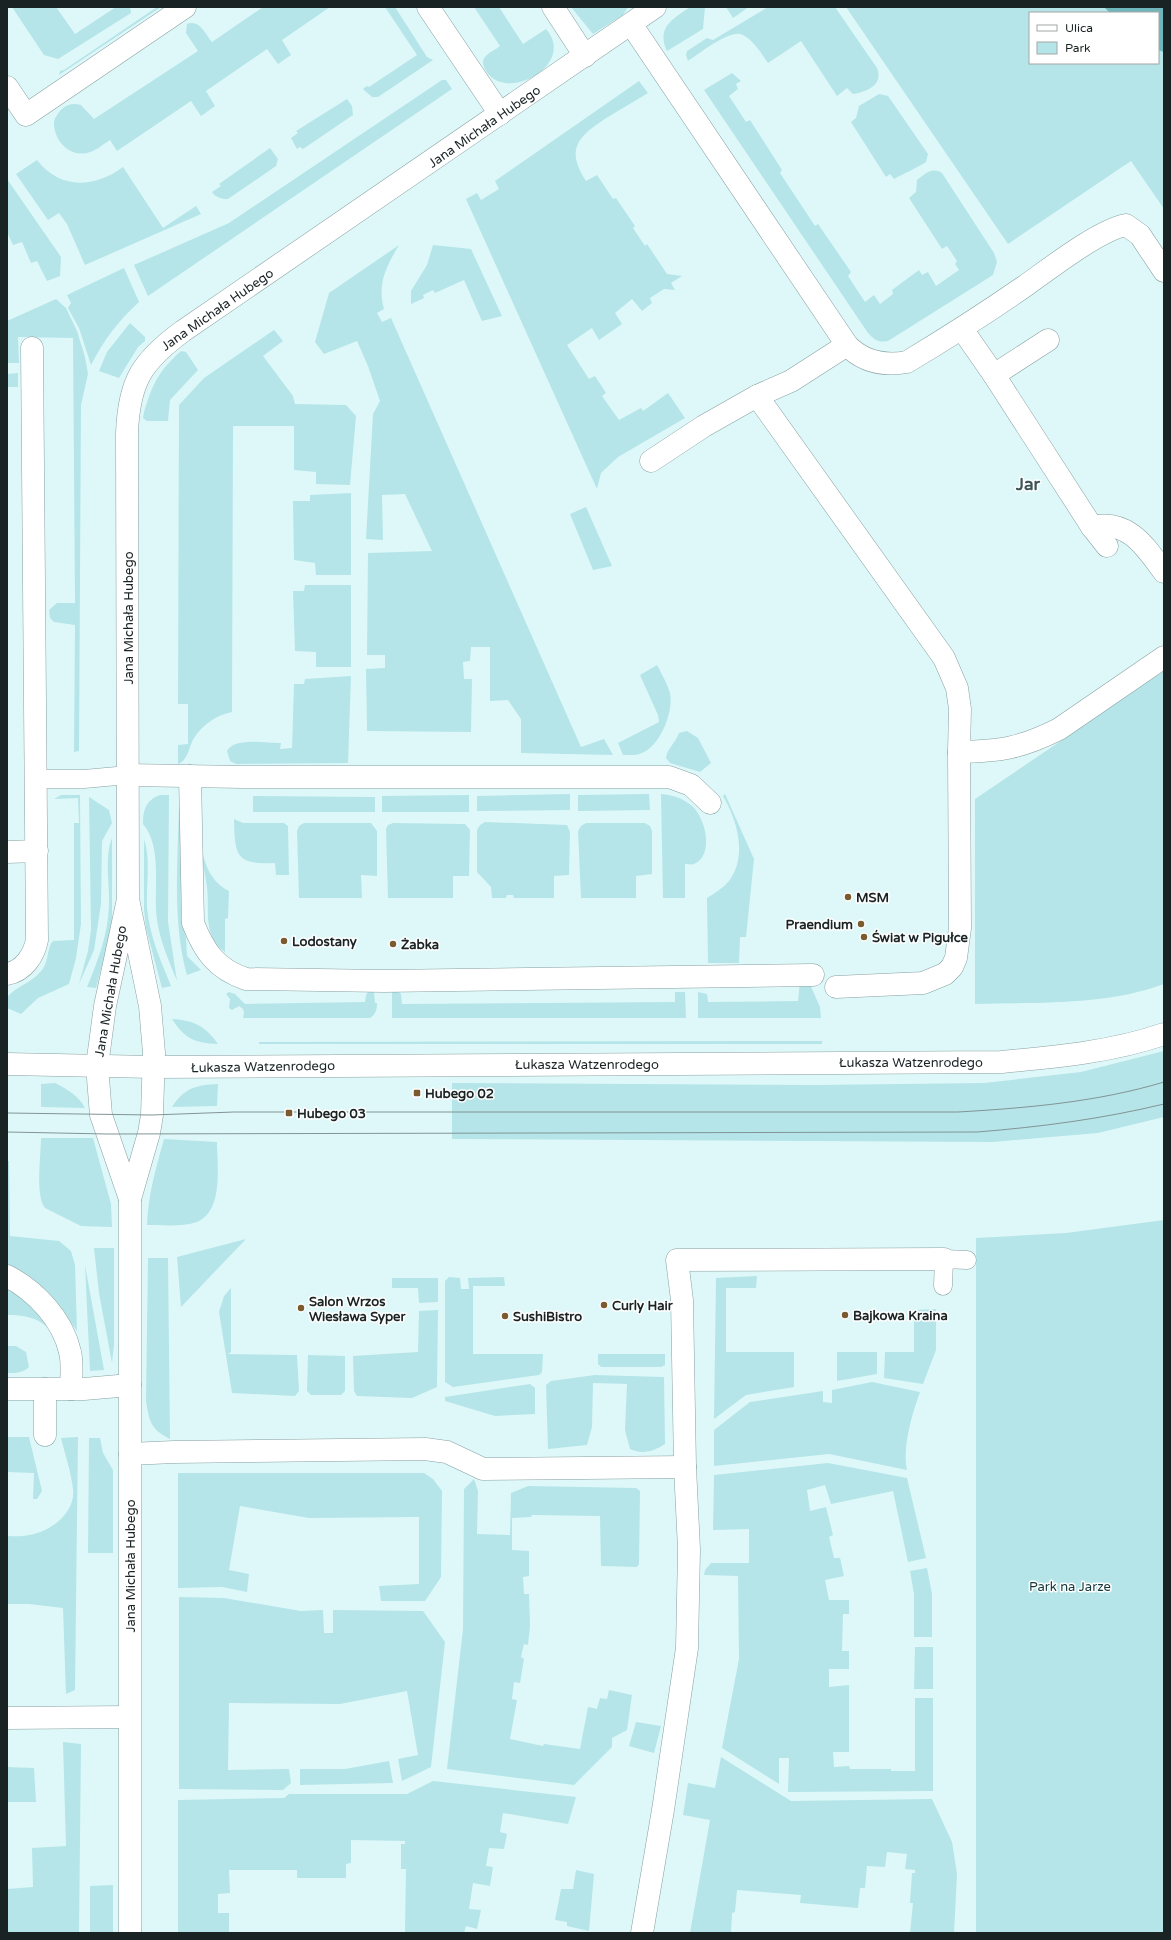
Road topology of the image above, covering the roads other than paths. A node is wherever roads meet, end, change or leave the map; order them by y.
1 (185, 7) edge
2 (428, 7) edge
3 (553, 7) edge
4 (655, 7) edge
5 (631, 24) junction
6 (585, 56) junction
7 (7, 87) edge
8 (500, 114) junction
9 (1164, 272) edge
10 (962, 329) junction
11 (1048, 340) dead end
12 (847, 345) junction
13 (32, 348) dead end
14 (994, 375) junction
15 (757, 396) junction
16 (651, 461) dead end
17 (1092, 527) junction
18 (1107, 546) dead end
19 (1164, 572) edge
20 (1164, 657) edge
21 (959, 752) junction
22 (128, 775) junction
23 (190, 776) junction
24 (35, 779) junction
25 (710, 803) dead end
26 (37, 851) junction
27 (7, 852) edge
28 (128, 899) junction
29 (7, 974) edge
30 (813, 975) dead end
31 (836, 987) dead end
32 (1164, 1034) edge
33 (7, 1064) edge
34 (97, 1066) junction
35 (153, 1067) junction
36 (130, 1199) junction
37 (944, 1259) junction
38 (967, 1260) dead end
39 (7, 1276) edge
40 (943, 1286) dead end
41 (130, 1385) junction
42 (7, 1389) edge
43 (45, 1389) junction
44 (71, 1389) junction
45 (45, 1435) dead end
46 (130, 1454) junction
47 (685, 1467) junction
48 (130, 1717) junction
49 (7, 1718) edge
50 (130, 1933) edge
51 (642, 1933) edge

1 - 7 street
2 - 8 street
3 - 6 street
4 - 5 street, Jana Michała Hubego
5 - 6 street, Jana Michała Hubego
5 - 12 street
6 - 8 street, Jana Michała Hubego
8 - 22 street, Jana Michała Hubego
9 - 10 street
10 - 12 street
10 - 14 street
11 - 14 street
12 - 15 street
13 - 24 street
14 - 17 street
15 - 16 street
15 - 21 street
17 - 18 street
17 - 19 street
20 - 21 street
21 - 31 street
22 - 23 street
22 - 24 lane
22 - 28 street, Jana Michała Hubego
23 - 25 street
23 - 30 street
24 - 26 street
26 - 27 street
26 - 29 street
28 - 34 street, Jana Michała Hubego
28 - 35 street, Jana Michała Hubego
32 - 35 street, Łukasza Watzenrodego
33 - 34 street, Łukasza Watzenrodego
34 - 35 street, Łukasza Watzenrodego
34 - 36 street, Jana Michała Hubego
35 - 36 street, Jana Michała Hubego
36 - 41 street, Jana Michała Hubego
37 - 38 lane
37 - 40 lane
37 - 47 street
39 - 44 street
41 - 44 street
41 - 46 street, Jana Michała Hubego
42 - 43 street
43 - 44 street
43 - 45 street
46 - 47 street
46 - 48 street, Jana Michała Hubego
47 - 51 street
48 - 49 street
48 - 50 street, Jana Michała Hubego

